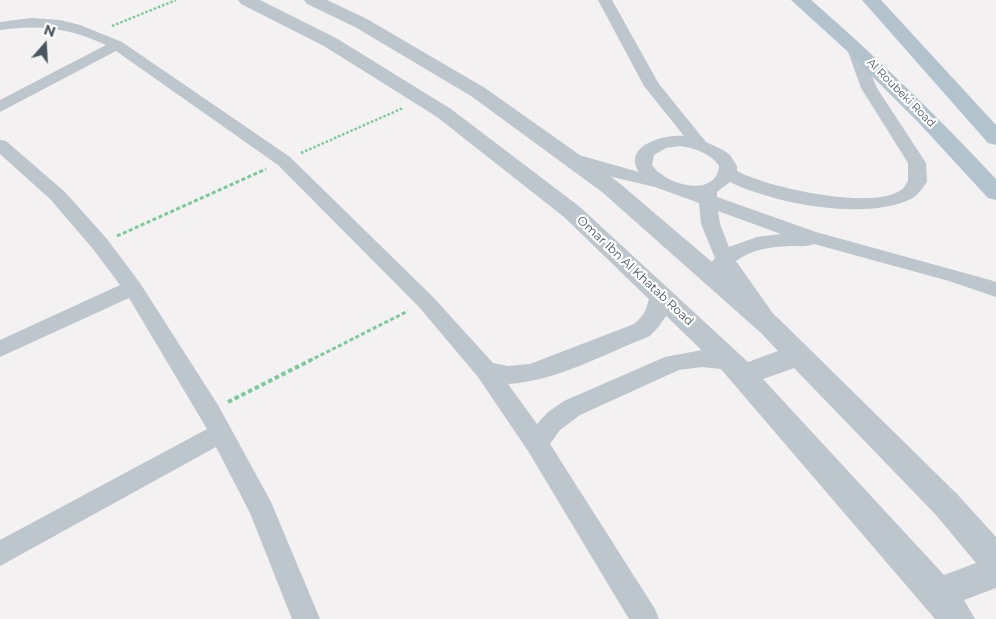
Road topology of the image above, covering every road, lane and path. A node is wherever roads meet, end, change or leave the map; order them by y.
1 (176, 0) edge
2 (247, 0) edge
3 (313, 0) edge
4 (605, 0) edge
5 (800, 0) edge
6 (871, 0) edge
7 (0, 26) edge
8 (95, 34) junction
9 (117, 45) junction
10 (853, 46) junction
11 (422, 99) junction
12 (0, 107) edge
13 (994, 135) edge
14 (699, 144) junction
15 (0, 145) edge
16 (568, 157) junction
17 (284, 161) junction
18 (727, 173) junction
19 (657, 182) junction
20 (996, 193) edge
21 (708, 194) junction
22 (831, 242) junction
23 (100, 244) junction
24 (718, 268) junction
25 (133, 288) junction
26 (996, 290) edge
27 (660, 295) junction
28 (426, 302) junction
29 (0, 350) edge
30 (799, 356) junction
31 (736, 368) junction
32 (486, 371) junction
33 (215, 422) junction
34 (536, 444) junction
35 (0, 554) edge
36 (996, 562) edge
37 (996, 572) edge
38 (948, 606) edge
39 (306, 619) edge
40 (645, 619) edge

1 - 8 path
2 - 11 street, Omar Ibn Al Khatab Road
3 - 16 street
4 - 14 street
5 - 10 main road, Al Roubeki Road
6 - 13 main road
7 - 8 street
8 - 9 street
9 - 12 street
9 - 17 street
10 - 18 street
10 - 20 main road, Al Roubeki Road
11 - 17 path
11 - 27 street, Omar Ibn Al Khatab Road
14 - 18 street
14 - 19 street
15 - 23 street
16 - 19 street
16 - 24 street
17 - 23 path
17 - 28 street
18 - 21 street
19 - 21 street
21 - 22 street
21 - 24 street
22 - 24 street
22 - 26 street
23 - 25 street
24 - 30 street
25 - 29 street
25 - 33 street
27 - 31 street, Omar Ibn Al Khatab Road
27 - 32 street
28 - 32 street
28 - 33 path
30 - 31 street
30 - 36 street
31 - 34 street
31 - 38 street, Omar Ibn Al Khatab Road
32 - 34 street
33 - 35 street
33 - 39 street
34 - 40 street
37 - 38 street

